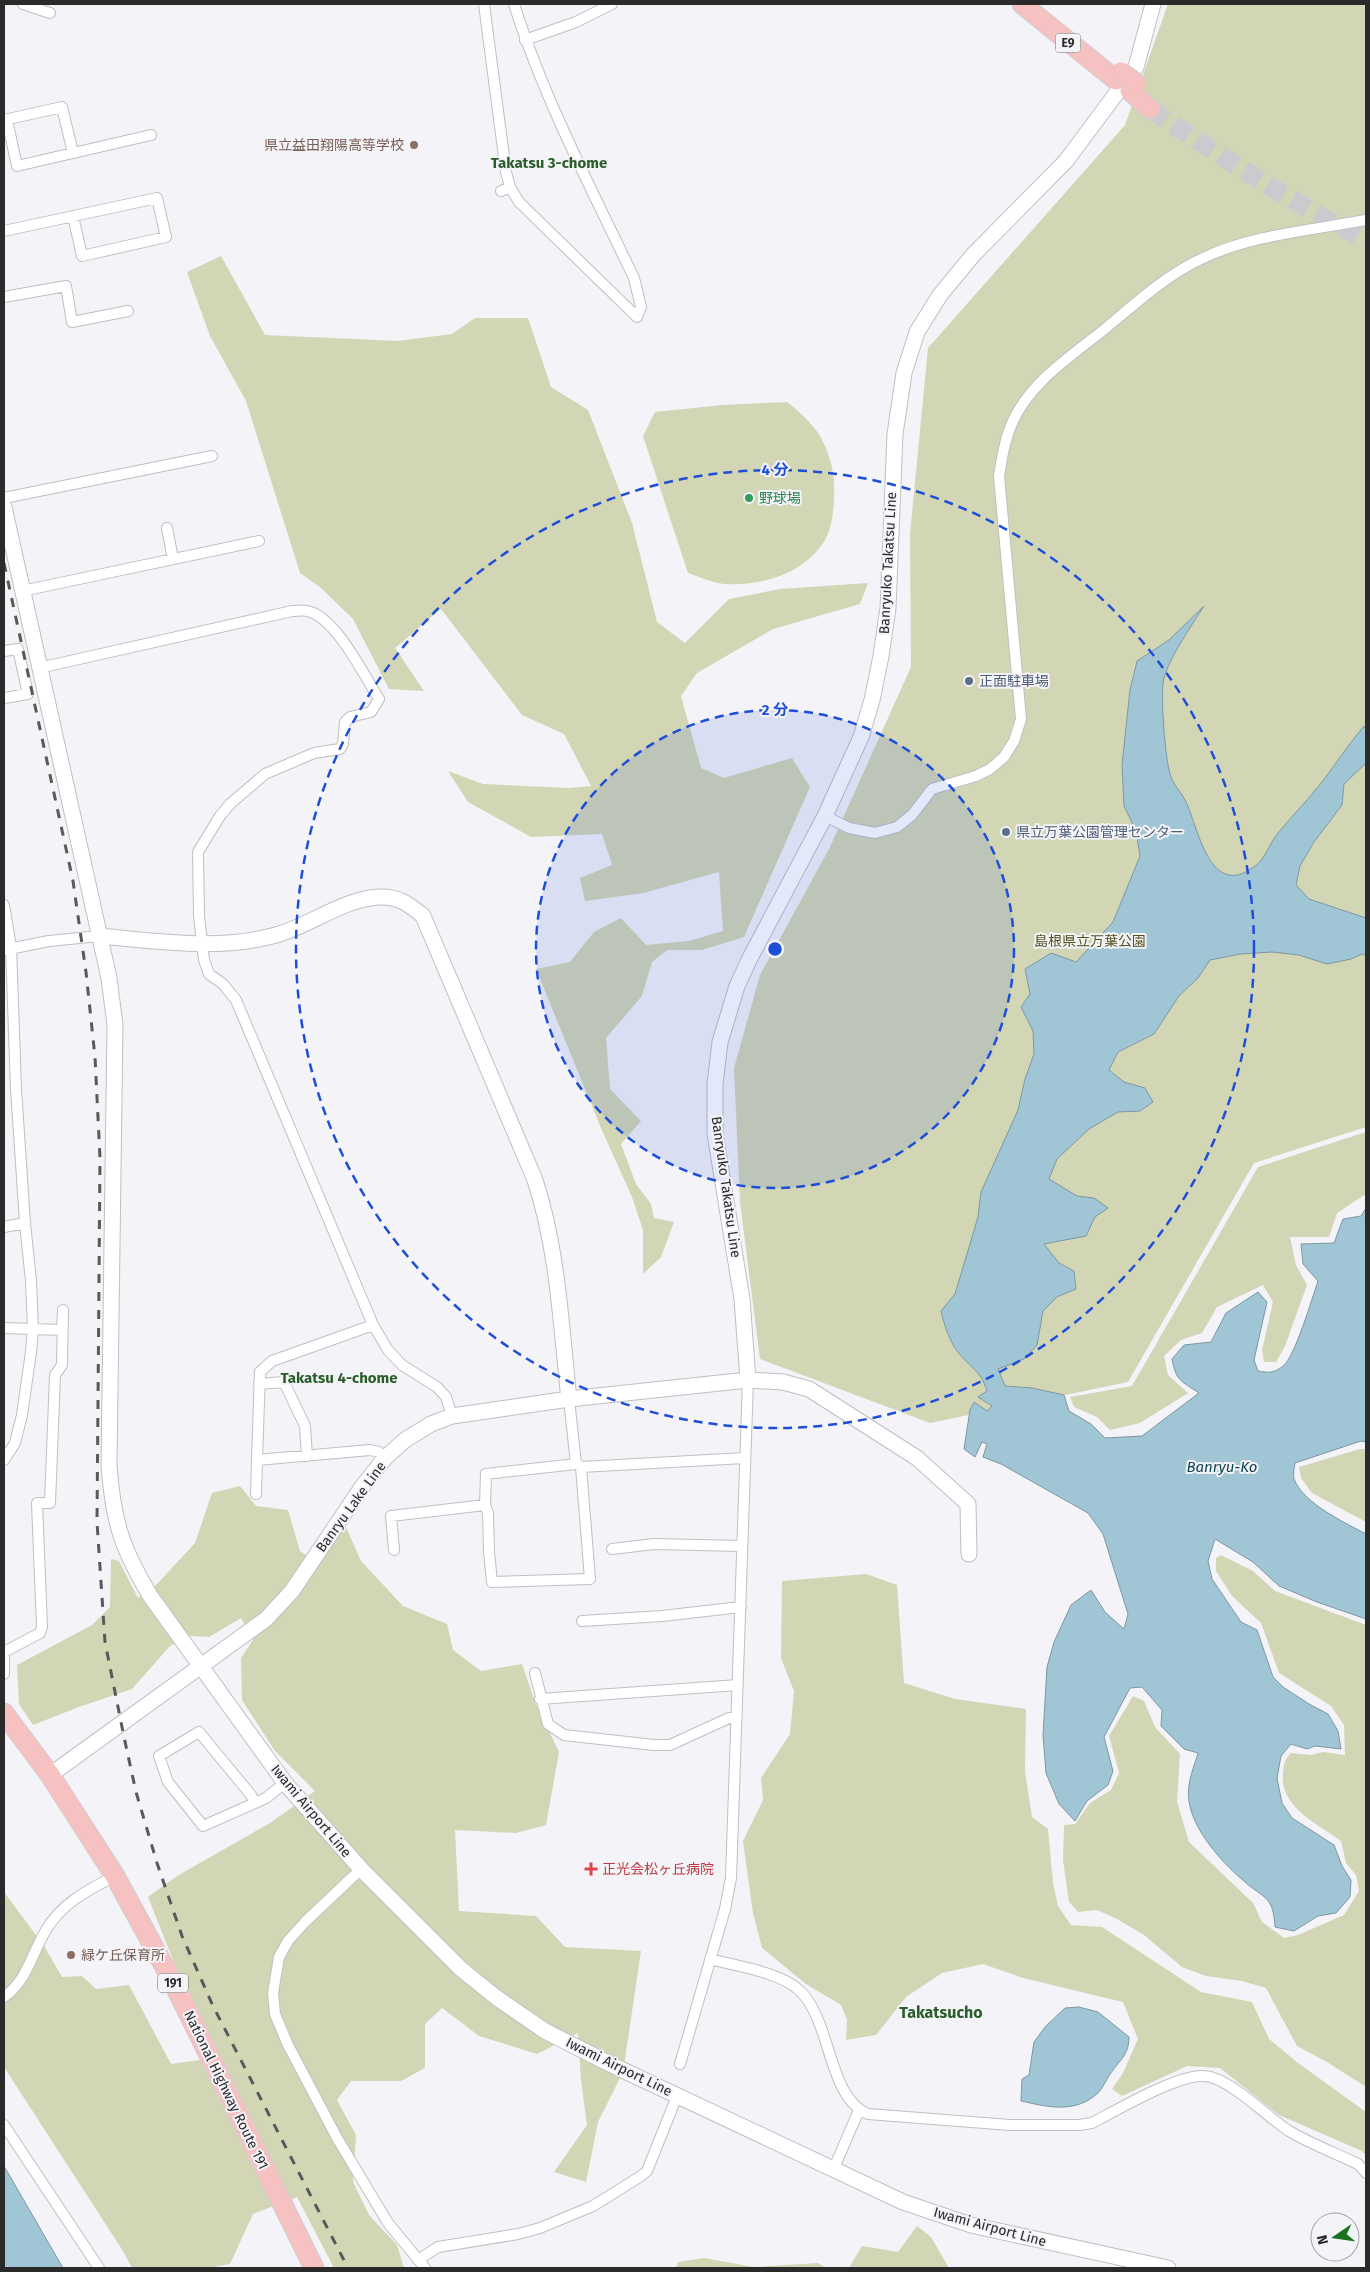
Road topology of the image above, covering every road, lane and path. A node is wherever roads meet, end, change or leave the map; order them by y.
1 (22, 4) edge
2 (484, 4) edge
3 (514, 4) edge
4 (612, 4) edge
5 (1022, 4) edge
6 (1033, 4) edge
7 (1153, 4) edge
8 (50, 13) dead end
9 (525, 40) junction
10 (1126, 82) junction
11 (1152, 104) tunnel mouth
12 (6, 120) edge
13 (151, 135) dead end
14 (73, 153) junction
15 (73, 216) junction
16 (1366, 220) edge
17 (4, 230) edge
18 (4, 297) edge
19 (128, 311) dead end
20 (212, 456) dead end
21 (4, 498) edge
22 (4, 506) edge
23 (167, 528) dead end
24 (259, 540) dead end
25 (173, 559) junction
26 (22, 591) junction
27 (4, 651) edge
28 (39, 668) junction
29 (4, 698) edge
30 (825, 816) junction
31 (4, 905) edge
32 (99, 936) junction
33 (203, 944) junction
34 (7, 948) edge
35 (24, 1223) junction
36 (4, 1227) edge
37 (373, 1325) junction
38 (4, 1328) edge
39 (32, 1329) junction
40 (748, 1380) junction
41 (259, 1384) junction
42 (569, 1399) junction
43 (452, 1416) junction
44 (307, 1456) junction
45 (385, 1458) junction
46 (745, 1458) junction
47 (4, 1460) edge
48 (257, 1460) junction
49 (579, 1465) junction
50 (256, 1494) dead end
51 (485, 1506) junction
52 (742, 1546) junction
53 (612, 1549) dead end
54 (394, 1550) dead end
55 (969, 1554) dead end
56 (741, 1607) junction
57 (582, 1621) dead end
58 (4, 1648) edge
59 (4, 1652) edge
60 (201, 1665) junction
61 (535, 1673) dead end
62 (4, 1674) edge
63 (738, 1685) junction
64 (540, 1698) junction
65 (4, 1713) edge
66 (736, 1717) junction
67 (50, 1775) junction
68 (285, 1783) junction
69 (255, 1803) junction
70 (361, 1869) junction
71 (114, 1876) junction
72 (710, 1959) junction
73 (4, 1997) edge
74 (680, 2064) dead end
75 (677, 2096) junction
76 (859, 2110) junction
77 (4, 2125) edge
78 (834, 2168) junction
79 (1366, 2173) edge
80 (422, 2264) edge
81 (99, 2268) edge
82 (314, 2268) edge
83 (1168, 2268) edge

1 - 8 street
2 - 9 street
3 - 9 street
4 - 9 street
5 - 10 highway, E9
6 - 10 highway, E9
7 - 30 main road, Banryuko Takatsu Line
10 - 11 highway, E9
12 - 14 street
12 - 14 street
13 - 14 street
15 - 15 street
15 - 17 street
16 - 30 street
18 - 19 street
20 - 21 street
22 - 26 main road, Iwami Airport Line
23 - 25 street
24 - 25 street
25 - 26 street
26 - 28 main road, Iwami Airport Line
27 - 29 street
28 - 32 main road, Iwami Airport Line
28 - 33 street
30 - 40 main road, Banryuko Takatsu Line
31 - 34 street
32 - 33 main road
32 - 34 street
32 - 60 main road, Iwami Airport Line
33 - 37 street
33 - 42 main road
34 - 35 street
35 - 36 street
35 - 39 street
37 - 41 street
37 - 43 street
38 - 39 street
39 - 47 street
39 - 59 street
40 - 42 main road, Banryu Lake Line
40 - 46 street
40 - 55 main road, Banryu Lake Line
41 - 44 street
41 - 48 street
42 - 43 main road, Banryu Lake Line
42 - 49 street
43 - 45 main road, Banryu Lake Line
44 - 45 street
44 - 48 street
45 - 60 main road, Banryu Lake Line
46 - 49 street
46 - 52 street
48 - 50 street
49 - 51 street
49 - 51 street
51 - 54 street
52 - 53 street
52 - 56 street
56 - 57 street
56 - 63 street
58 - 59 street
59 - 62 street
60 - 67 main road, Banryu Lake Line
60 - 68 main road, Iwami Airport Line
61 - 64 street
63 - 64 street
63 - 66 street
64 - 66 street
65 - 67 highway, National Highway Route 191 / 191
66 - 72 street
67 - 71 highway, National Highway Route 191 / 191
68 - 69 street
68 - 70 main road, Iwami Airport Line
69 - 69 street
70 - 75 main road, Iwami Airport Line
70 - 80 street
71 - 73 street
71 - 82 highway, National Highway Route 191 / 191
72 - 74 street
72 - 76 street
75 - 78 main road, Iwami Airport Line
75 - 80 street
76 - 78 street
76 - 79 street
77 - 81 street
78 - 83 main road, Iwami Airport Line

